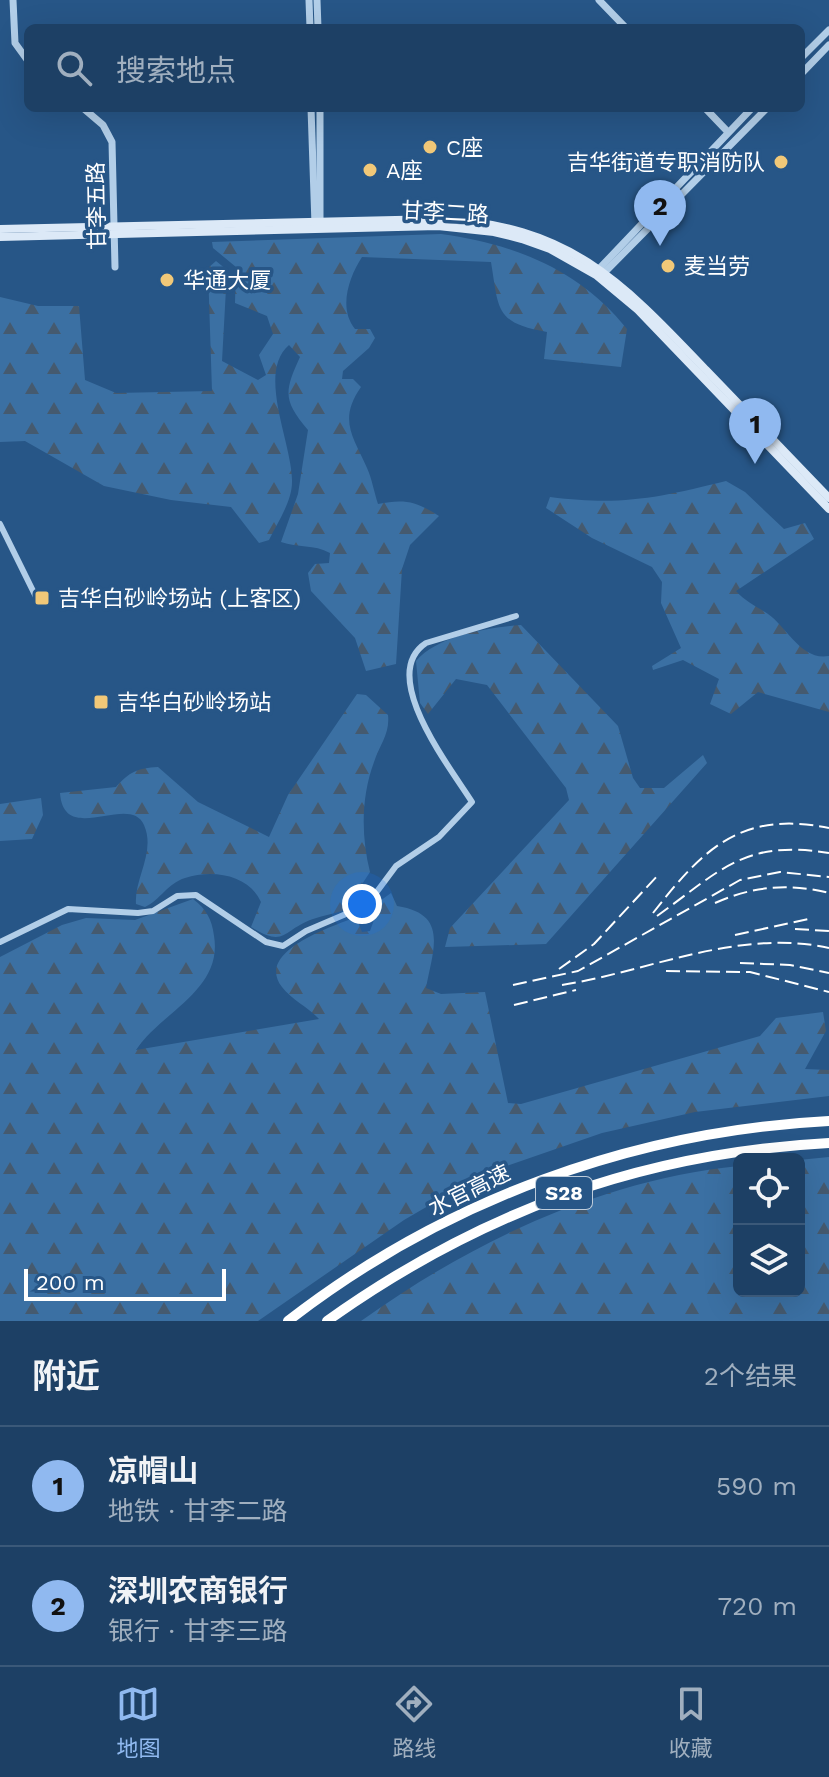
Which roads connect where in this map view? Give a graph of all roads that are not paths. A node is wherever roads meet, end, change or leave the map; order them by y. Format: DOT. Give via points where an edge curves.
graph roads {
  1 [pos="13,0"];
  2 [pos="309,0"];
  3 [pos="317,0"];
  4 [pos="599,0"];
  5 [pos="310,24"];
  6 [pos="318,24"];
  7 [pos="622,24"];
  8 [pos="829,30"];
  9 [pos="829,45"];
  10 [pos="805,54"];
  11 [pos="24,55"];
  12 [pos="805,70"];
  13 [pos="88,112"];
  14 [pos="311,112"];
  15 [pos="320,112"];
  16 [pos="709,112"];
  17 [pos="748,112"];
  18 [pos="763,112"];
  19 [pos="727,131"];
  20 [pos="317,225"];
  21 [pos="0,229"];
  22 [pos="115,231"];
  23 [pos="0,237"];
  24 [pos="115,267"];
  25 [pos="600,271"];
  26 [pos="829,498"];
  27 [pos="829,509"];
  28 [pos="0,524"];
  29 [pos="39,603"];
  30 [pos="516,616"];
  31 [pos="0,942"];
  32 [pos="829,1121"];
  33 [pos="829,1143"];
  34 [pos="288,1321"];
  35 [pos="327,1321"];
  1 -- 11 [label="street" via="15,43"];
  2 -- 5 [label="street"];
  3 -- 6 [label="street"];
  4 -- 7 [label="street"];
  8 -- 10 [label="street"];
  9 -- 12 [label="street"];
  13 -- 22 [label="street, 甘李五路" via="112,142"];
  14 -- 20 [label="street"];
  15 -- 20 [label="street"];
  16 -- 19 [label="street"];
  17 -- 25 [label="street"];
  18 -- 25 [label="street"];
  20 -- 22 [label="main road, 甘李二路"];
  20 -- 25 [label="main road, 甘李二路" via="494,232"];
  21 -- 22 [label="main road, 甘李二路"];
  22 -- 23 [label="main road, 甘李二路"];
  22 -- 24 [label="street, 甘李五路"];
  25 -- 26 [label="main road, 甘李二路" via="644,305"];
  25 -- 27 [label="main road, 甘李二路"];
  28 -- 29 [label="street"];
  30 -- 31 [label="street" via="414,651 408,663 417,710 472,802 439,837 396,866 367,905 283,946 266,942 196,895 177,896 153,911 138,913 68,909"];
  32 -- 34 [label="highway, 水官高速 / S28" via="680,1139 539,1179 418,1238"];
  33 -- 35 [label="highway, 水官高速 / S28" via="732,1152 589,1184 450,1244"];
}
